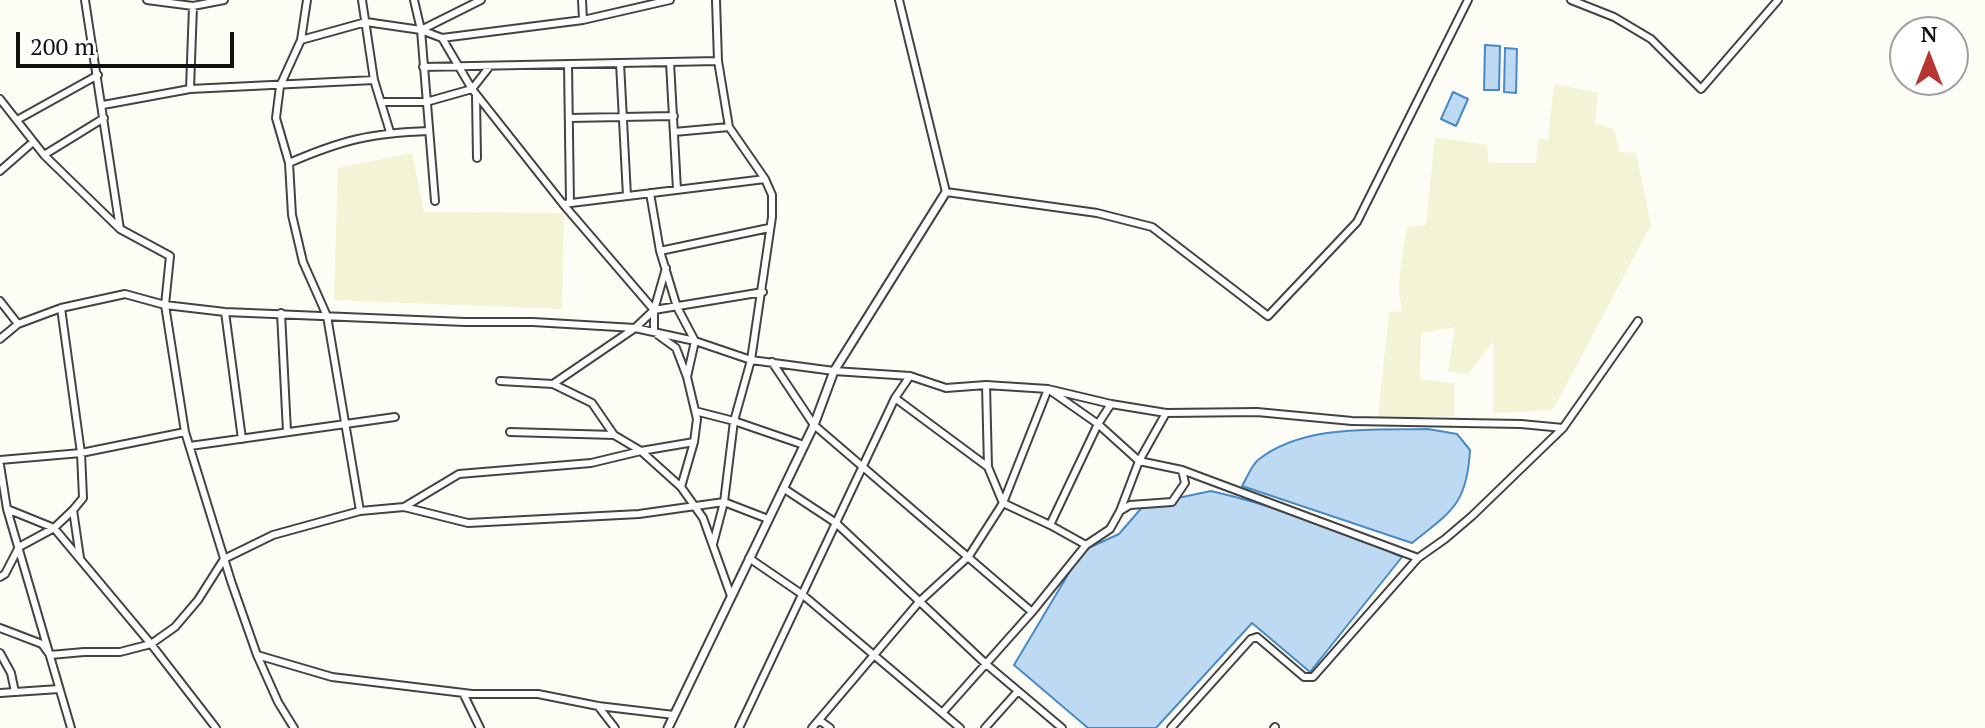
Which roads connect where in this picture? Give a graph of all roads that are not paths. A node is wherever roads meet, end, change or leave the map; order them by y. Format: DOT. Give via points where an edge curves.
graph roads {
  1 [pos="85,0"];
  2 [pos="147,0"];
  3 [pos="224,0"];
  4 [pos="307,0"];
  5 [pos="362,0"];
  6 [pos="414,0"];
  7 [pos="481,0"];
  8 [pos="582,0"];
  9 [pos="636,0"];
  10 [pos="670,0"];
  11 [pos="716,0"];
  12 [pos="899,0"];
  13 [pos="1468,0"];
  14 [pos="1571,0"];
  15 [pos="1778,0"];
  16 [pos="193,6"];
  17 [pos="639,9"];
  18 [pos="583,20"];
  19 [pos="366,22"];
  20 [pos="421,30"];
  21 [pos="442,38"];
  22 [pos="301,40"];
  23 [pos="718,61"];
  24 [pos="670,62"];
  25 [pos="620,63"];
  26 [pos="568,64"];
  27 [pos="490,65"];
  28 [pos="457,66"];
  29 [pos="423,67"];
  30 [pos="98,75"];
  31 [pos="374,80"];
  32 [pos="280,86"];
  33 [pos="190,89"];
  34 [pos="474,92"];
  35 [pos="0,99"];
  36 [pos="382,102"];
  37 [pos="426,102"];
  38 [pos="103,105"];
  39 [pos="674,116"];
  40 [pos="622,117"];
  41 [pos="104,118"];
  42 [pos="569,118"];
  43 [pos="17,120"];
  44 [pos="729,127"];
  45 [pos="429,131"];
  46 [pos="390,132"];
  47 [pos="674,132"];
  48 [pos="33,142"];
  49 [pos="44,155"];
  50 [pos="477,158"];
  51 [pos="289,163"];
  52 [pos="0,171"];
  53 [pos="765,179"];
  54 [pos="677,190"];
  55 [pos="946,192"];
  56 [pos="650,193"];
  57 [pos="627,196"];
  58 [pos="435,201"];
  59 [pos="567,204"];
  60 [pos="769,228"];
  61 [pos="120,229"];
  62 [pos="660,251"];
  63 [pos="666,268"];
  64 [pos="763,292"];
  65 [pos="0,301"];
  66 [pos="165,305"];
  67 [pos="677,307"];
  68 [pos="61,308"];
  69 [pos="654,310"];
  70 [pos="225,312"];
  71 [pos="281,313"];
  72 [pos="327,316"];
  73 [pos="1638,321"];
  74 [pos="18,324"];
  75 [pos="635,328"];
  76 [pos="654,332"];
  77 [pos="0,339"];
  78 [pos="695,341"];
  79 [pos="751,360"];
  80 [pos="772,362"];
  81 [pos="834,371"];
  82 [pos="910,376"];
  83 [pos="687,377"];
  84 [pos="500,381"];
  85 [pos="553,384"];
  86 [pos="986,385"];
  87 [pos="1048,389"];
  88 [pos="895,398"];
  89 [pos="1111,404"];
  90 [pos="695,411"];
  91 [pos="1166,413"];
  92 [pos="395,417"];
  93 [pos="734,421"];
  94 [pos="346,423"];
  95 [pos="1098,424"];
  96 [pos="814,425"];
  97 [pos="1563,428"];
  98 [pos="185,432"];
  99 [pos="287,432"];
  100 [pos="510,432"];
  101 [pos="614,435"];
  102 [pos="242,439"];
  103 [pos="694,442"];
  104 [pos="804,445"];
  105 [pos="190,446"];
  106 [pos="641,451"];
  107 [pos="81,453"];
  108 [pos="1139,461"];
  109 [pos="0,462"];
  110 [pos="864,466"];
  111 [pos="988,467"];
  112 [pos="1182,470"];
  113 [pos="681,487"];
  114 [pos="783,488"];
  115 [pos="724,502"];
  116 [pos="1003,503"];
  117 [pos="696,504"];
  118 [pos="404,507"];
  119 [pos="7,509"];
  120 [pos="73,510"];
  121 [pos="360,511"];
  122 [pos="1120,511"];
  123 [pos="768,519"];
  124 [pos="836,523"];
  125 [pos="1050,525"];
  126 [pos="54,528"];
  127 [pos="713,544"];
  128 [pos="1086,545"];
  129 [pos="19,547"];
  130 [pos="969,556"];
  131 [pos="749,558"];
  132 [pos="1418,558"];
  133 [pos="224,559"];
  134 [pos="81,560"];
  135 [pos="0,577"];
  136 [pos="803,595"];
  137 [pos="731,596"];
  138 [pos="919,602"];
  139 [pos="1032,612"];
  140 [pos="0,628"];
  141 [pos="151,644"];
  142 [pos="0,653"];
  143 [pos="50,655"];
  144 [pos="257,655"];
  145 [pos="873,655"];
  146 [pos="986,664"];
  147 [pos="59,689"];
  148 [pos="1018,691"];
  149 [pos="15,692"];
  150 [pos="0,693"];
  151 [pos="463,693"];
  152 [pos="598,706"];
  153 [pos="943,712"];
  154 [pos="674,715"];
  155 [pos="819,720"];
  156 [pos="71,728"];
  157 [pos="216,728"];
  158 [pos="294,728"];
  159 [pos="480,728"];
  160 [pos="615,728"];
  161 [pos="668,728"];
  162 [pos="739,728"];
  163 [pos="812,728"];
  164 [pos="830,728"];
  165 [pos="960,728"];
  166 [pos="985,728"];
  167 [pos="1062,728"];
  168 [pos="1171,728"];
  1 -- 30 [label="street"];
  2 -- 16 [label="street"];
  3 -- 16 [label="street"];
  4 -- 22 [label="street"];
  5 -- 19 [label="street"];
  6 -- 20 [label="street"];
  7 -- 20 [label="street"];
  8 -- 18 [label="street"];
  9 -- 17 [label="street"];
  10 -- 17 [label="street"];
  11 -- 23 [label="street"];
  12 -- 55 [label="street"];
  13 -- 55 [label="street" via="1357,222 1268,316 1152,227 1097,213"];
  14 -- 15 [label="street" via="1651,39 1701,89"];
  16 -- 33 [label="street"];
  17 -- 18 [label="street"];
  18 -- 21 [label="street"];
  19 -- 20 [label="street"];
  19 -- 22 [label="street"];
  19 -- 31 [label="street"];
  20 -- 21 [label="street"];
  20 -- 29 [label="street"];
  21 -- 28 [label="street"];
  22 -- 32 [label="street"];
  23 -- 24 [label="street"];
  23 -- 44 [label="street"];
  24 -- 25 [label="street"];
  24 -- 39 [label="street"];
  25 -- 26 [label="street"];
  25 -- 40 [label="street"];
  26 -- 27 [label="street"];
  26 -- 42 [label="street"];
  27 -- 28 [label="street"];
  27 -- 34 [label="street"];
  28 -- 29 [label="street"];
  28 -- 34 [label="street"];
  29 -- 37 [label="street"];
  30 -- 38 [label="street"];
  30 -- 43 [label="street"];
  31 -- 32 [label="street"];
  31 -- 36 [label="street"];
  32 -- 33 [label="street"];
  32 -- 51 [label="street" via="276,118"];
  33 -- 38 [label="street"];
  34 -- 37 [label="street"];
  34 -- 50 [label="street"];
  34 -- 59 [label="street"];
  35 -- 43 [label="street"];
  36 -- 37 [label="street"];
  36 -- 46 [label="street"];
  37 -- 45 [label="street"];
  38 -- 41 [label="street"];
  39 -- 40 [label="street"];
  39 -- 47 [label="street"];
  40 -- 42 [label="street"];
  40 -- 57 [label="street"];
  41 -- 49 [label="street"];
  41 -- 61 [label="street"];
  42 -- 59 [label="street"];
  43 -- 48 [label="street"];
  44 -- 47 [label="street"];
  44 -- 53 [label="street"];
  45 -- 46 [label="street"];
  45 -- 58 [label="street"];
  46 -- 51 [label="street" via="348,139"];
  47 -- 54 [label="street"];
  48 -- 49 [label="street"];
  48 -- 52 [label="street"];
  49 -- 61 [label="street"];
  51 -- 72 [label="street" via="292,215 303,262"];
  53 -- 54 [label="street"];
  53 -- 60 [label="street" via="772,195"];
  54 -- 56 [label="street"];
  55 -- 81 [label="street"];
  56 -- 57 [label="street"];
  56 -- 62 [label="street"];
  57 -- 59 [label="street"];
  59 -- 69 [label="street"];
  60 -- 62 [label="street"];
  60 -- 64 [label="street"];
  61 -- 66 [label="street" via="170,256"];
  62 -- 63 [label="street"];
  63 -- 67 [label="street"];
  63 -- 69 [label="street"];
  64 -- 67 [label="street"];
  64 -- 79 [label="street"];
  65 -- 74 [label="street"];
  66 -- 68 [label="street" via="125,294"];
  66 -- 70 [label="street"];
  66 -- 98 [label="street"];
  67 -- 69 [label="street"];
  67 -- 78 [label="street"];
  68 -- 74 [label="street"];
  68 -- 107 [label="street"];
  69 -- 75 [label="street"];
  69 -- 76 [label="street"];
  70 -- 71 [label="street"];
  70 -- 102 [label="street"];
  71 -- 72 [label="street"];
  71 -- 99 [label="street"];
  72 -- 75 [label="street"];
  72 -- 94 [label="street"];
  73 -- 97 [label="street"];
  74 -- 77 [label="street"];
  75 -- 76 [label="street"];
  75 -- 85 [label="street"];
  76 -- 78 [label="street"];
  76 -- 83 [label="street" via="676,348"];
  78 -- 79 [label="street"];
  78 -- 83 [label="street"];
  79 -- 80 [label="street"];
  79 -- 93 [label="street"];
  80 -- 81 [label="street"];
  80 -- 96 [label="street"];
  81 -- 82 [label="street"];
  81 -- 96 [label="street"];
  82 -- 86 [label="street" via="946,388"];
  82 -- 88 [label="street"];
  83 -- 90 [label="street"];
  84 -- 85 [label="street"];
  85 -- 101 [label="street" via="592,403"];
  86 -- 87 [label="street"];
  86 -- 111 [label="street"];
  87 -- 89 [label="street"];
  87 -- 95 [label="street"];
  87 -- 116 [label="street"];
  88 -- 110 [label="street"];
  88 -- 111 [label="street"];
  89 -- 91 [label="street"];
  89 -- 95 [label="street"];
  90 -- 93 [label="street"];
  90 -- 103 [label="street"];
  91 -- 97 [label="street" via="1257,412 1352,421"];
  91 -- 108 [label="street"];
  92 -- 94 [label="street"];
  93 -- 104 [label="street"];
  93 -- 115 [label="street"];
  94 -- 99 [label="street"];
  94 -- 121 [label="street"];
  95 -- 108 [label="street"];
  95 -- 125 [label="street"];
  96 -- 104 [label="street"];
  96 -- 110 [label="street"];
  97 -- 132 [label="street" via="1463,524"];
  98 -- 105 [label="street"];
  98 -- 107 [label="street"];
  99 -- 102 [label="street"];
  100 -- 101 [label="street"];
  101 -- 106 [label="street"];
  102 -- 105 [label="street"];
  103 -- 106 [label="street"];
  103 -- 113 [label="street"];
  104 -- 114 [label="street"];
  105 -- 133 [label="street"];
  106 -- 113 [label="street"];
  106 -- 118 [label="street" via="591,463 459,474"];
  107 -- 109 [label="street"];
  107 -- 120 [label="street" via="83,498"];
  108 -- 112 [label="street"];
  108 -- 122 [label="street"];
  109 -- 119 [label="street"];
  110 -- 124 [label="street"];
  110 -- 130 [label="street"];
  111 -- 116 [label="street"];
  112 -- 122 [label="street" via="1185,483 1172,502 1130,505"];
  112 -- 132 [label="street"];
  113 -- 117 [label="street"];
  114 -- 123 [label="street"];
  114 -- 124 [label="street"];
  115 -- 117 [label="street"];
  115 -- 123 [label="street"];
  115 -- 127 [label="street"];
  116 -- 125 [label="street"];
  116 -- 130 [label="street"];
  117 -- 118 [label="street" via="639,514 468,523"];
  117 -- 127 [label="street"];
  118 -- 121 [label="street"];
  119 -- 126 [label="street"];
  119 -- 129 [label="street"];
  120 -- 126 [label="street"];
  120 -- 134 [label="street"];
  121 -- 133 [label="street" via="273,535"];
  122 -- 128 [label="street" via="1110,529"];
  123 -- 131 [label="street"];
  124 -- 136 [label="street"];
  124 -- 138 [label="street"];
  125 -- 128 [label="street"];
  126 -- 129 [label="street"];
  126 -- 134 [label="street"];
  127 -- 137 [label="street"];
  128 -- 139 [label="street"];
  129 -- 135 [label="street"];
  129 -- 143 [label="street"];
  130 -- 138 [label="street"];
  130 -- 139 [label="street"];
  131 -- 136 [label="street"];
  131 -- 137 [label="street"];
  132 -- 168 [label="street" via="1313,677 1304,677 1257,637 1251,639"];
  133 -- 141 [label="street" via="175,627"];
  133 -- 144 [label="street"];
  134 -- 141 [label="street"];
  136 -- 145 [label="street"];
  136 -- 162 [label="street"];
  137 -- 154 [label="street"];
  138 -- 145 [label="street"];
  138 -- 146 [label="street"];
  139 -- 146 [label="street"];
  140 -- 143 [label="street" via="42,644"];
  141 -- 143 [label="street" via="120,652"];
  141 -- 157 [label="street"];
  142 -- 149 [label="street"];
  143 -- 147 [label="street"];
  144 -- 151 [label="street" via="332,677"];
  144 -- 158 [label="street"];
  145 -- 153 [label="street"];
  145 -- 155 [label="street"];
  146 -- 148 [label="street"];
  146 -- 153 [label="street"];
  147 -- 149 [label="street"];
  147 -- 156 [label="street"];
  148 -- 166 [label="street"];
  148 -- 167 [label="street"];
  149 -- 150 [label="street"];
  151 -- 152 [label="street" via="538,694"];
  151 -- 159 [label="street"];
  152 -- 154 [label="street"];
  152 -- 160 [label="street"];
  153 -- 165 [label="street"];
  154 -- 161 [label="street"];
  155 -- 163 [label="street"];
  155 -- 164 [label="street"];
}
